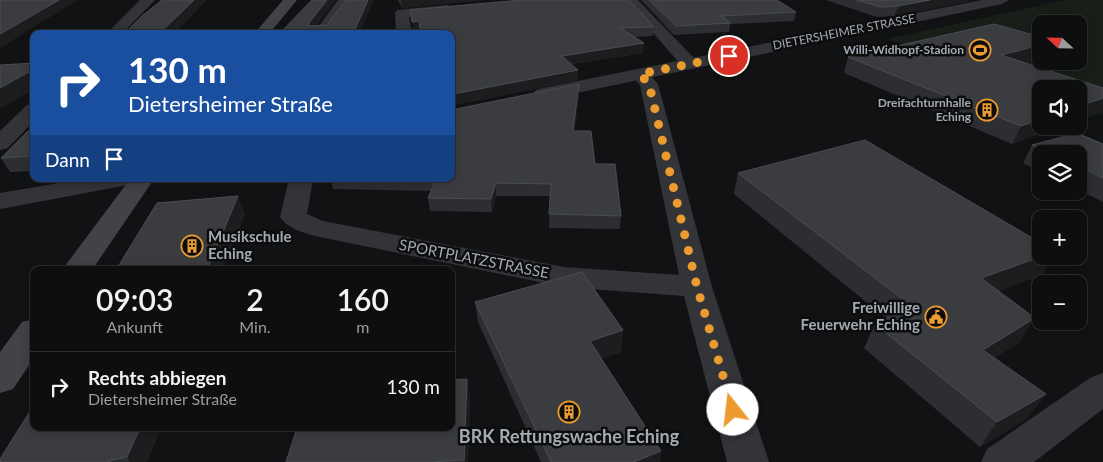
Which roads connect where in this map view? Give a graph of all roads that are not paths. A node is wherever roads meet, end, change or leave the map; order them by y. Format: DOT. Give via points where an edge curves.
graph roads {
  1 [pos="148,0"];
  2 [pos="290,0"];
  3 [pos="345,0"];
  4 [pos="631,0"];
  5 [pos="1002,0"];
  6 [pos="459,8"];
  7 [pos="117,30"];
  8 [pos="264,30"];
  9 [pos="323,30"];
  10 [pos="404,30"];
  11 [pos="689,63"];
  12 [pos="640,74"];
  13 [pos="523,98"];
  14 [pos="30,113"];
  15 [pos="0,143"];
  16 [pos="106,182"];
  17 [pos="140,182"];
  18 [pos="300,182"];
  19 [pos="0,201"];
  20 [pos="80,266"];
  21 [pos="697,287"];
  22 [pos="30,338"];
  23 [pos="0,379"];
  24 [pos="1103,388"];
  25 [pos="748,462"];
  26 [pos="1002,462"];
  1 -- 7 [label="street"];
  2 -- 8 [label="main road"];
  3 -- 9 [label="street"];
  4 -- 11 [label="street"];
  5 -- 11 [label="street, DIETERSHEIMER STRASSE"];
  6 -- 10 [label="street" via="402,13"];
  11 -- 12 [label="street, DIETERSHEIMER STRASSE"];
  12 -- 13 [label="street, DIETERSHEIMER STRASSE"];
  12 -- 21 [label="street" via="649,84"];
  14 -- 15 [label="street"];
  16 -- 19 [label="street"];
  17 -- 20 [label="main road"];
  18 -- 21 [label="street, SPORTPLATZSTRASSE" via="293,217 314,228 564,277"];
  21 -- 25 [label="street"];
  22 -- 23 [label="main road"];
  24 -- 26 [label="street"];
}
